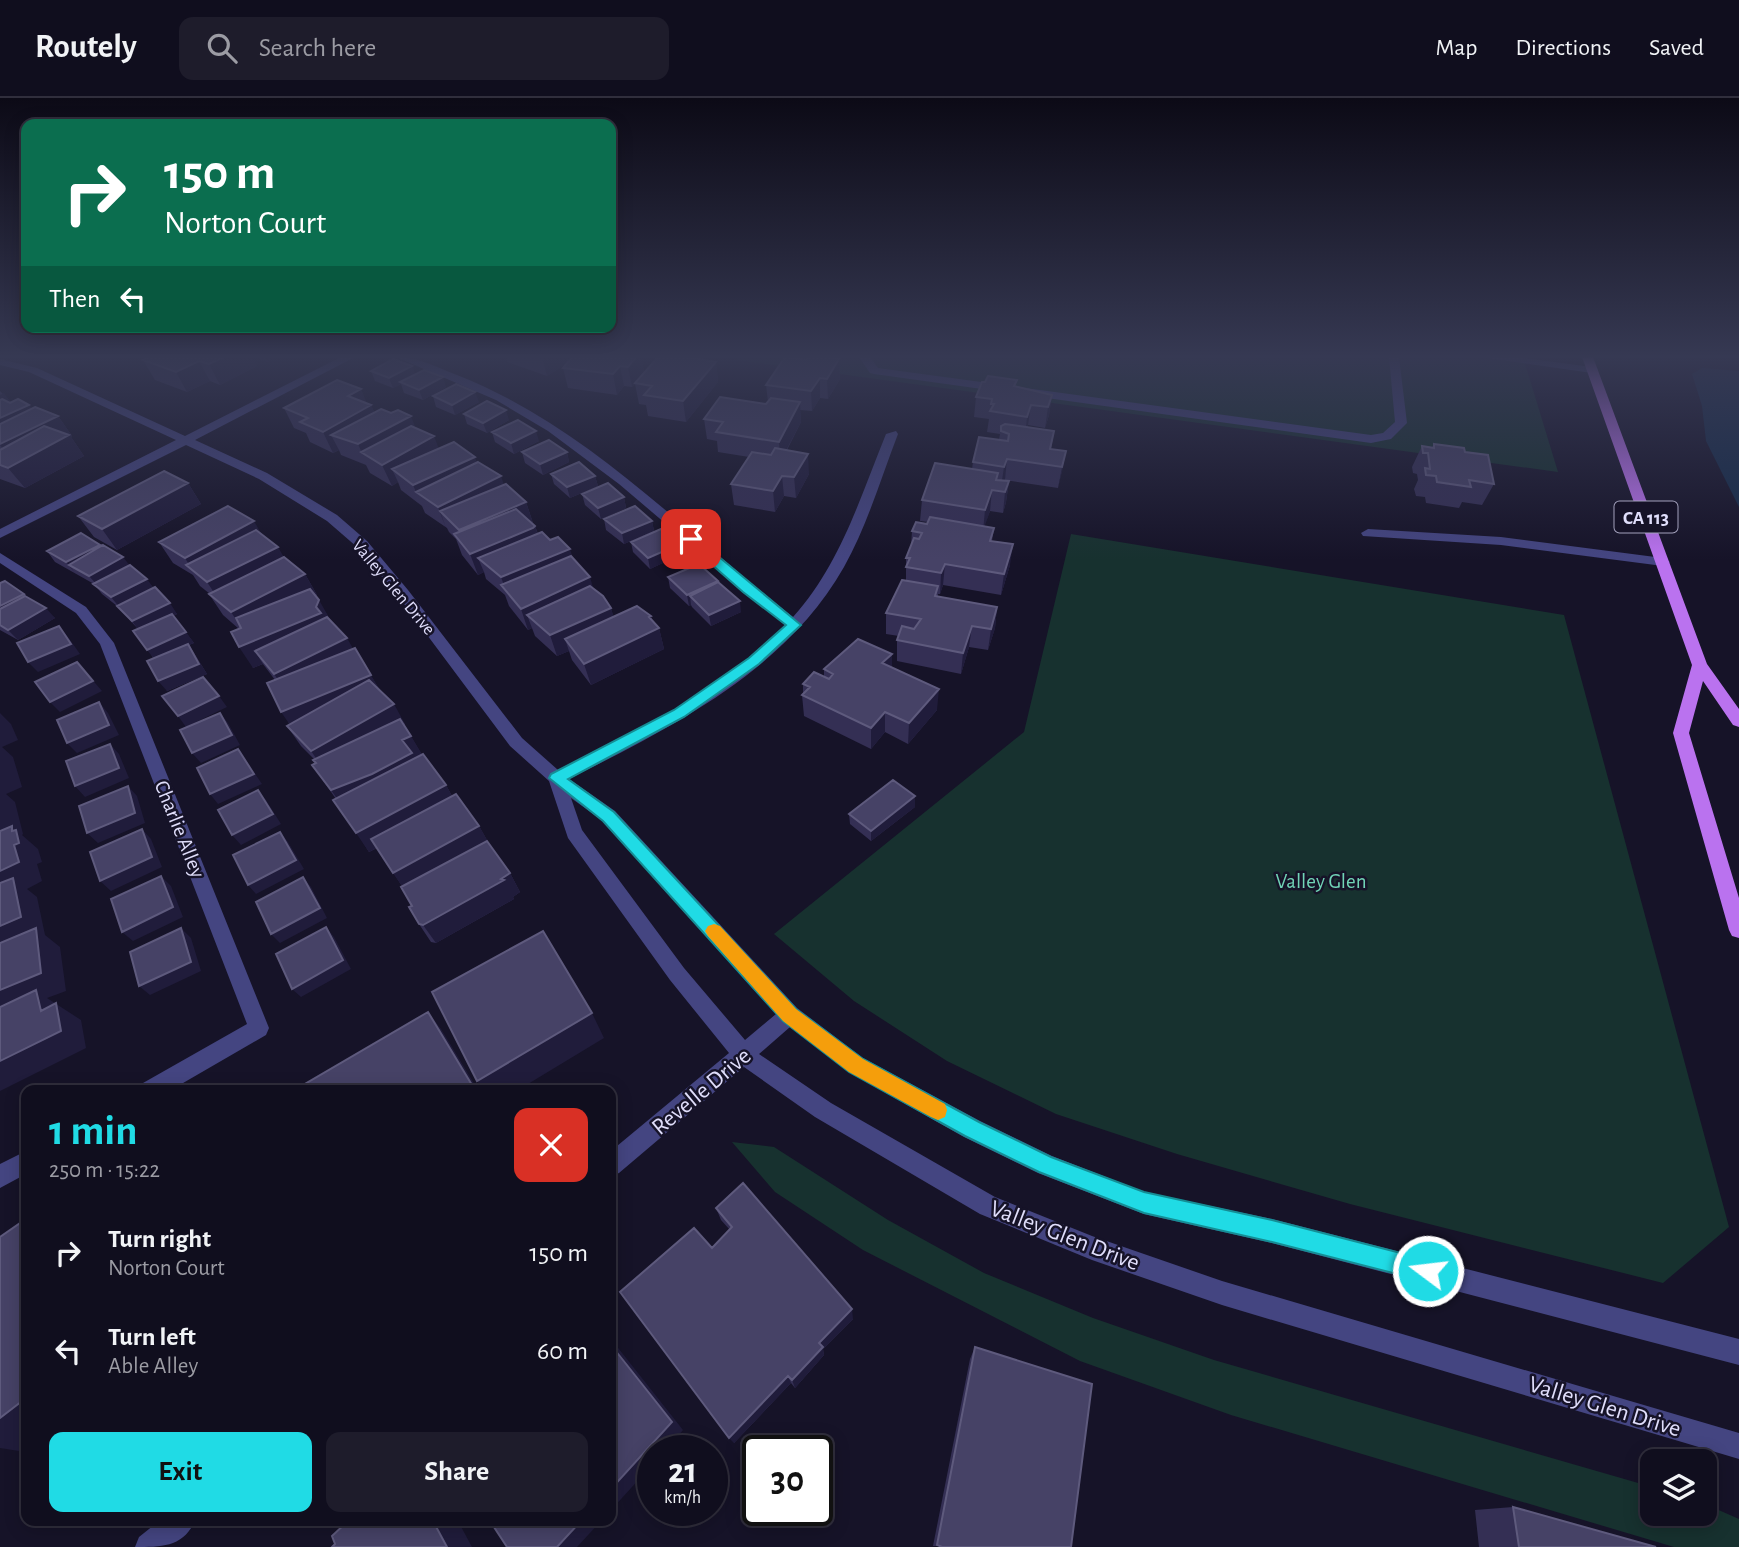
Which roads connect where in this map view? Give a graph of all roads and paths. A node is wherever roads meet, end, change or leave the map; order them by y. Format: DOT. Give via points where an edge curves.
graph roads {
  1 [pos="151,425"];
  2 [pos="218,425"];
  3 [pos="542,425"];
  4 [pos="1266,425"];
  5 [pos="1399,425"];
  6 [pos="1612,425"];
  7 [pos="892,434"];
  8 [pos="186,441"];
  9 [pos="1368,533"];
  10 [pos="0,534"];
  11 [pos="0,557"];
  12 [pos="1663,562"];
  13 [pos="794,625"];
  14 [pos="1700,665"];
  15 [pos="1739,721"];
  16 [pos="556,778"];
  17 [pos="1739,930"];
  18 [pos="790,1015"];
  19 [pos="744,1055"];
  20 [pos="160,1085"];
  21 [pos="616,1161"];
  22 [pos="21,1165"];
  23 [pos="0,1177"];
  24 [pos="1739,1352"];
  25 [pos="1739,1446"];
  26 [pos="175,1526"];
  27 [pos="149,1547"];
  1 -- 8 [label="street, Valley Glen Drive"];
  2 -- 8 [label="street"];
  3 -- 13 [label="street" via="634,489"];
  4 -- 5 [label="street" via="1371,439 1387,436"];
  6 -- 12 [label="main road, CA 113"];
  7 -- 13 [label="street" via="836,568"];
  8 -- 10 [label="street"];
  8 -- 16 [label="street, Valley Glen Drive" via="289,489 362,544 516,742"];
  9 -- 12 [label="street" via="1501,541"];
  11 -- 20 [label="street, Charlie Alley" via="81,610 107,643 259,1028"];
  12 -- 14 [label="main road, CA 113"];
  13 -- 16 [label="street" via="754,661 679,714"];
  14 -- 15 [label="main road, CA 113"];
  14 -- 17 [label="main road" via="1681,733"];
  16 -- 18 [label="street, Valley Glen Drive" via="609,816"];
  16 -- 19 [label="street, Valley Glen Drive" via="574,833 677,974"];
  18 -- 19 [label="street, Revelle Drive"];
  18 -- 24 [label="street, Valley Glen Drive" via="856,1065 972,1129 1046,1165 1144,1203 1272,1231"];
  19 -- 21 [label="street, Revelle Drive"];
  19 -- 25 [label="street, Valley Glen Drive" via="823,1110 988,1206 1092,1248 1222,1293"];
  22 -- 23 [label="street"];
  26 -- 27 [label="street"];
}
